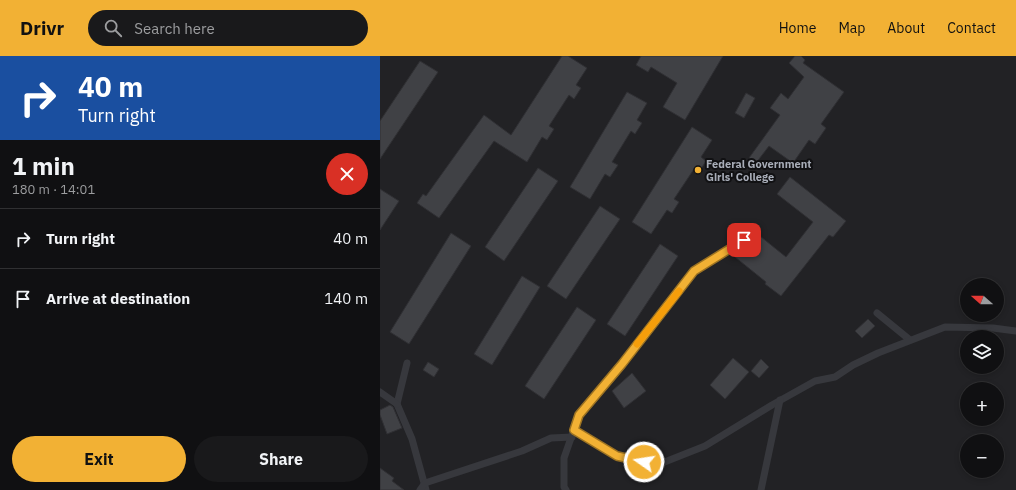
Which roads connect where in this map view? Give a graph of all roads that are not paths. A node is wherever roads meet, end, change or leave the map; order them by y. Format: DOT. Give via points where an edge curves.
graph roads {
  1 [pos="744,240"];
  2 [pos="877,313"];
  3 [pos="1016,332"];
  4 [pos="910,340"];
  5 [pos="407,363"];
  6 [pos="380,392"];
  7 [pos="780,400"];
  8 [pos="397,404"];
  9 [pos="573,434"];
  10 [pos="425,486"];
  11 [pos="565,489"];
  12 [pos="420,490"];
  13 [pos="761,490"];
  1 -- 9 [label="lane" via="694,271 579,415"];
  2 -- 4 [label="lane"];
  3 -- 4 [label="lane" via="993,328 945,327"];
  4 -- 7 [label="lane" via="853,365 835,377 815,381"];
  5 -- 8 [label="lane"];
  6 -- 8 [label="lane"];
  7 -- 9 [label="lane" via="705,446 657,465 617,456"];
  7 -- 13 [label="lane"];
  8 -- 10 [label="lane" via="412,439"];
  9 -- 10 [label="lane" via="552,438"];
  9 -- 11 [label="lane" via="564,458"];
  10 -- 12 [label="lane"];
}
